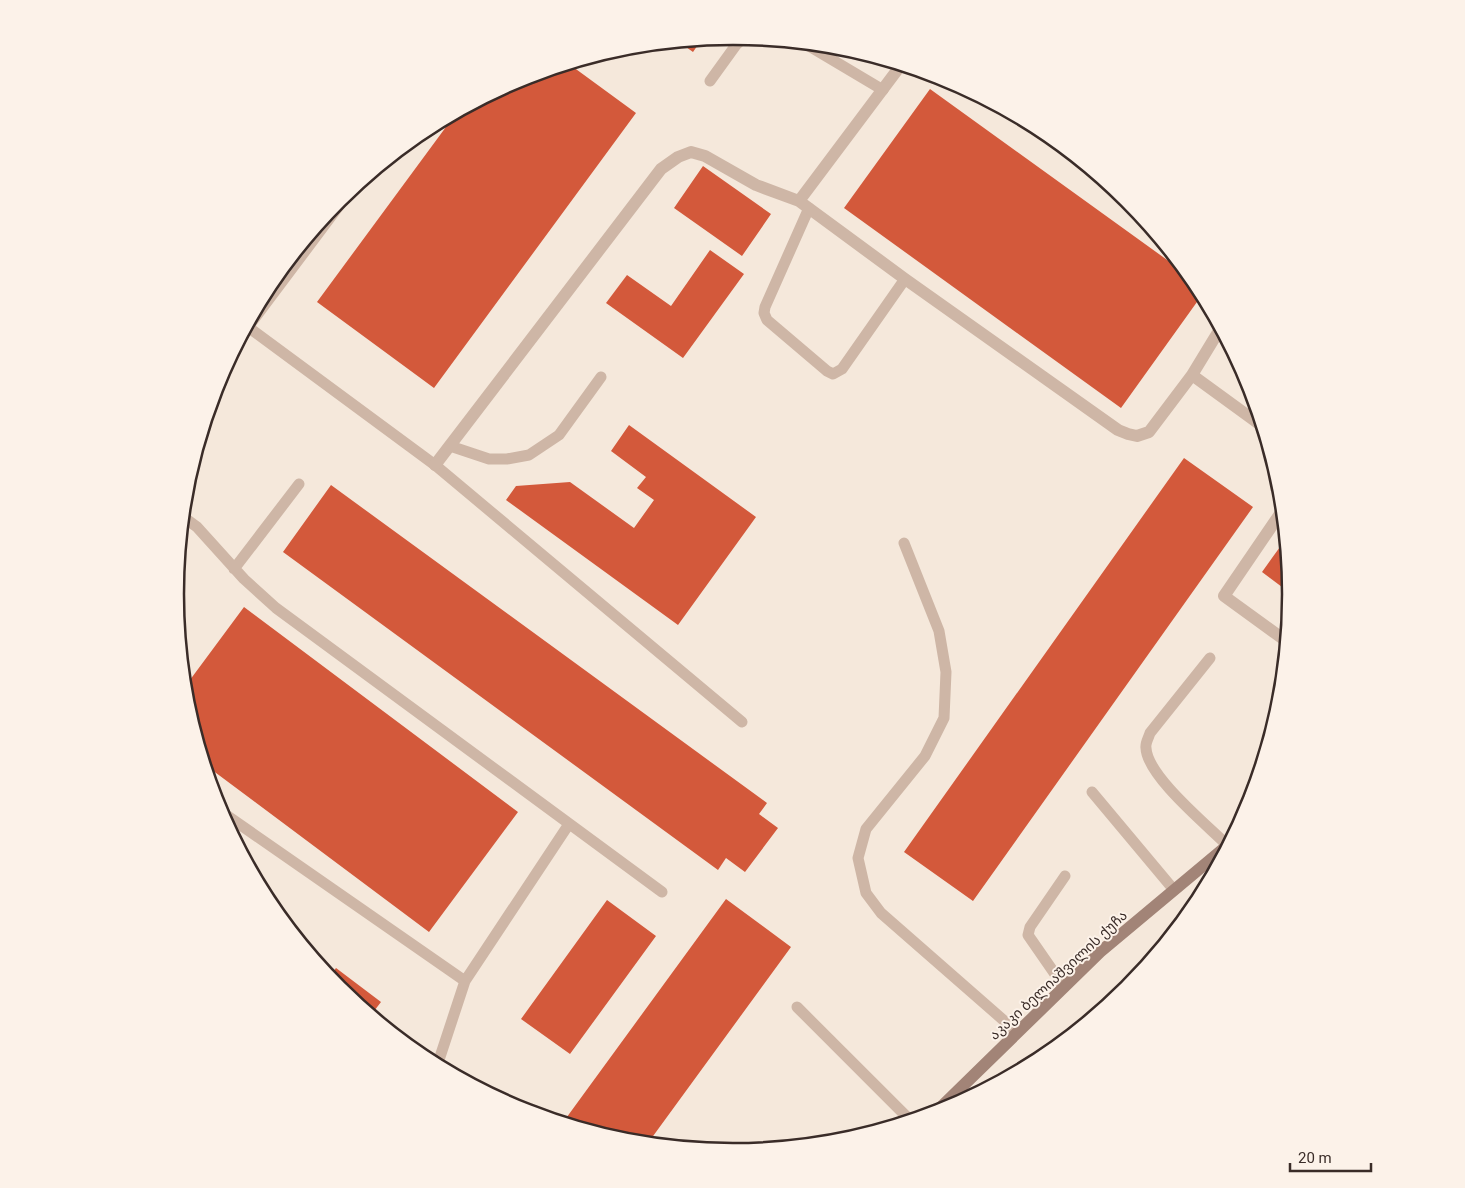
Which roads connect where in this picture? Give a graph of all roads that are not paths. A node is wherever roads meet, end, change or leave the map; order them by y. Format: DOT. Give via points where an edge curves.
graph roads {
  1 [pos="736,45"];
  2 [pos="820,53"];
  3 [pos="897,70"];
  4 [pos="710,81"];
  5 [pos="883,90"];
  6 [pos="804,204"];
  7 [pos="905,279"];
  8 [pos="248,335"];
  9 [pos="1216,335"];
  10 [pos="1192,376"];
  11 [pos="602,377"];
  12 [pos="1252,419"];
  13 [pos="450,446"];
  14 [pos="435,465"];
  15 [pos="298,484"];
  16 [pos="1276,519"];
  17 [pos="188,521"];
  18 [pos="904,543"];
  19 [pos="234,569"];
  20 [pos="1279,636"];
  21 [pos="1210,658"];
  22 [pos="742,722"];
  23 [pos="1092,792"];
  24 [pos="232,819"];
  25 [pos="569,824"];
  26 [pos="1223,840"];
  27 [pos="1215,856"];
  28 [pos="1065,876"];
  29 [pos="1174,890"];
  30 [pos="662,892"];
  31 [pos="464,981"];
  32 [pos="1064,987"];
  33 [pos="796,1006"];
  34 [pos="1017,1032"];
  35 [pos="440,1058"];
  36 [pos="951,1097"];
  37 [pos="905,1115"];
  1 -- 4 [label="lane"];
  2 -- 5 [label="lane"];
  3 -- 5 [label="street"];
  5 -- 6 [label="street"];
  6 -- 7 [label="street"];
  6 -- 7 [label="lane" via="764,313 767,320 827,371 833,374 842,369"];
  6 -- 13 [label="street" via="756,185 705,156 690,152 678,157 661,169"];
  7 -- 10 [label="street" via="1128,434 1138,436 1149,432"];
  8 -- 14 [label="lane"];
  9 -- 10 [label="street"];
  10 -- 12 [label="street"];
  11 -- 13 [label="lane" via="559,435 529,455 489,460"];
  13 -- 14 [label="street"];
  14 -- 22 [label="lane"];
  15 -- 19 [label="lane"];
  16 -- 20 [label="street" via="1224,596"];
  17 -- 19 [label="lane"];
  18 -- 34 [label="lane" via="939,631 946,672 944,718 925,756 866,829 858,858 866,893 881,913"];
  19 -- 25 [label="lane" via="276,608"];
  21 -- 26 [label="lane" via="1150,733 1145,747 1151,766 1163,782"];
  23 -- 29 [label="lane"];
  24 -- 31 [label="lane"];
  25 -- 30 [label="lane"];
  25 -- 31 [label="lane"];
  27 -- 29 [label="main road, აკაკი ბელიაშვილის ქუჩა"];
  28 -- 32 [label="lane" via="1030,927 1028,935"];
  29 -- 32 [label="main road, აკაკი ბელიაშვილის ქუჩა"];
  31 -- 35 [label="lane"];
  32 -- 34 [label="main road, აკაკი ბელიაშვილის ქუჩა"];
  33 -- 37 [label="lane"];
  34 -- 36 [label="main road, აკაკი ბელიაშვილის ქუჩა"];
}
